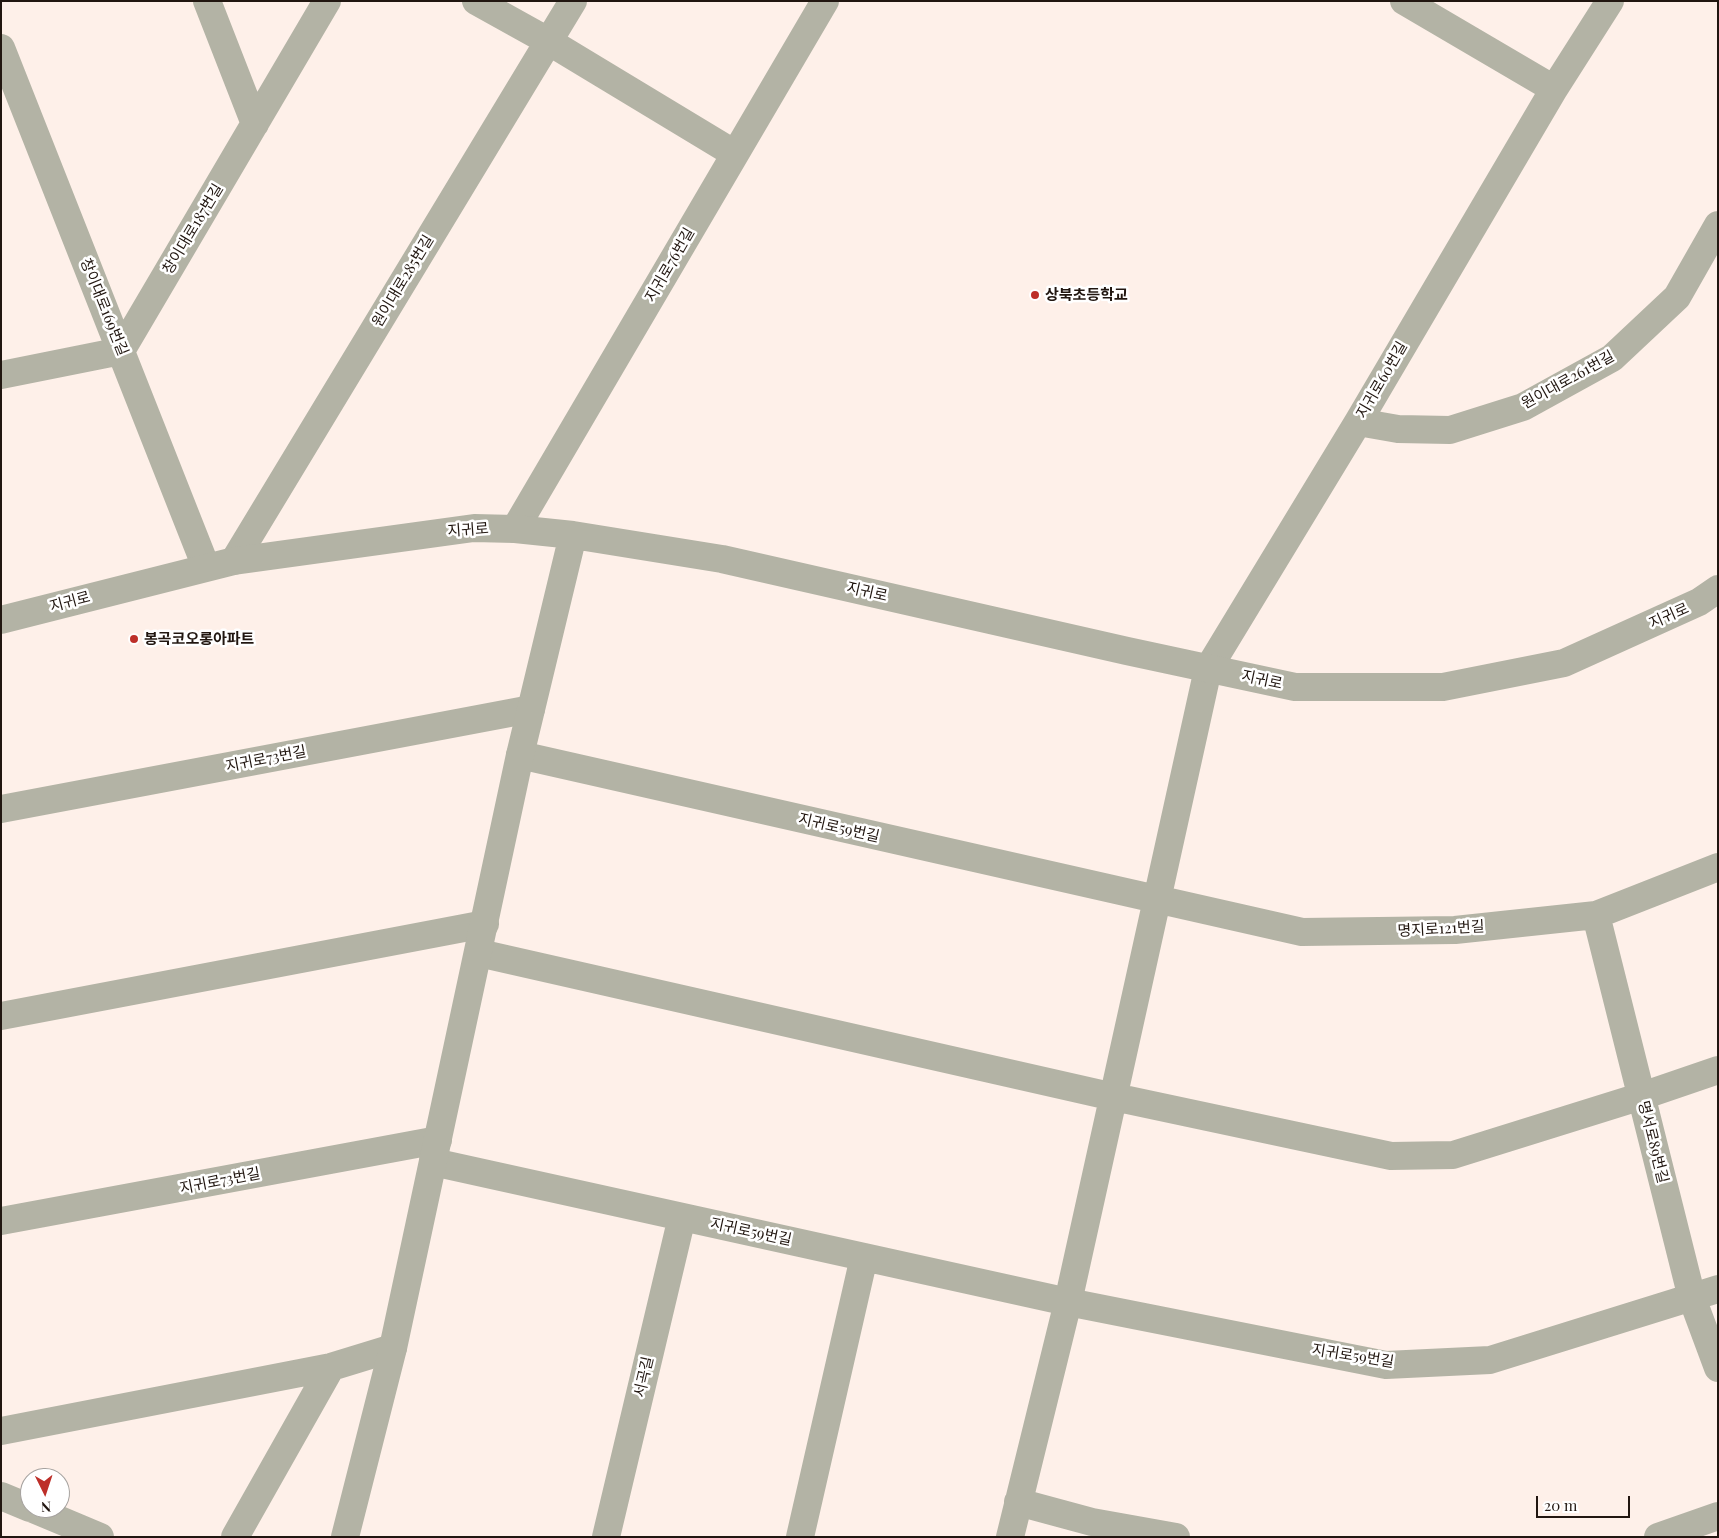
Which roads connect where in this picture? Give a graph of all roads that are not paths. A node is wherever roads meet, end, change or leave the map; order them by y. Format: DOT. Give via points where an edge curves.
graph roads {
  1 [pos="207,1"];
  2 [pos="328,1"];
  3 [pos="476,1"];
  4 [pos="572,1"];
  5 [pos="825,1"];
  6 [pos="1404,1"];
  7 [pos="1610,1"];
  8 [pos="548,41"];
  9 [pos="1,48"];
  10 [pos="1554,89"];
  11 [pos="255,124"];
  12 [pos="735,154"];
  13 [pos="1718,225"];
  14 [pos="121,351"];
  15 [pos="1,375"];
  16 [pos="1358,422"];
  17 [pos="515,529"];
  18 [pos="573,535"];
  19 [pos="234,560"];
  20 [pos="206,567"];
  21 [pos="1718,589"];
  22 [pos="1,620"];
  23 [pos="1208,669"];
  24 [pos="532,709"];
  25 [pos="520,755"];
  26 [pos="1,809"];
  27 [pos="1718,867"];
  28 [pos="1158,899"];
  29 [pos="1596,915"];
  30 [pos="485,924"];
  31 [pos="478,953"];
  32 [pos="1,1016"];
  33 [pos="1718,1070"];
  34 [pos="1642,1096"];
  35 [pos="1114,1097"];
  36 [pos="436,1151"];
  37 [pos="682,1217"];
  38 [pos="1,1221"];
  39 [pos="864,1257"];
  40 [pos="1718,1290"];
  41 [pos="1692,1298"];
  42 [pos="1068,1302"];
  43 [pos="393,1348"];
  44 [pos="330,1367"];
  45 [pos="1718,1368"];
  46 [pos="1,1431"];
  47 [pos="1,1496"];
  48 [pos="1018,1502"];
  49 [pos="20,1504"];
  50 [pos="1718,1516"];
  51 [pos="54,1518"];
  52 [pos="100,1537"];
  53 [pos="235,1537"];
  54 [pos="345,1537"];
  55 [pos="606,1537"];
  56 [pos="800,1537"];
  57 [pos="1010,1537"];
  58 [pos="1176,1537"];
  59 [pos="1658,1537"];
  1 -- 11 [label="street"];
  2 -- 11 [label="street, 창이대로187번길"];
  3 -- 8 [label="street"];
  4 -- 8 [label="street, 원이대로285번길"];
  5 -- 12 [label="street, 지귀로76번길"];
  6 -- 10 [label="street"];
  7 -- 10 [label="street, 지귀로60번길"];
  8 -- 12 [label="street"];
  8 -- 19 [label="street, 원이대로285번길"];
  9 -- 14 [label="street, 창이대로169번길"];
  10 -- 16 [label="street, 지귀로60번길"];
  11 -- 14 [label="street, 창이대로187번길"];
  12 -- 17 [label="street, 지귀로76번길"];
  13 -- 16 [label="street, 원이대로261번길" via="1677,297 1604,363 1523,407 1450,430 1398,429"];
  14 -- 15 [label="street"];
  14 -- 20 [label="street, 창이대로169번길"];
  16 -- 23 [label="street, 지귀로60번길"];
  17 -- 18 [label="street, 지귀로"];
  17 -- 19 [label="street, 지귀로" via="474,528"];
  18 -- 23 [label="street, 지귀로" via="722,559"];
  18 -- 24 [label="street"];
  19 -- 20 [label="street, 지귀로"];
  20 -- 22 [label="street, 지귀로"];
  21 -- 23 [label="street, 지귀로" via="1700,602 1564,663 1442,687 1295,687"];
  23 -- 28 [label="street"];
  24 -- 25 [label="street"];
  24 -- 26 [label="street, 지귀로73번길"];
  25 -- 28 [label="street, 지귀로59번길"];
  25 -- 30 [label="street"];
  27 -- 29 [label="street, 명지로121번길"];
  28 -- 29 [label="street, 명지로121번길" via="1302,932 1455,930"];
  28 -- 35 [label="street"];
  29 -- 34 [label="street, 명서로89번길"];
  30 -- 31 [label="street"];
  30 -- 32 [label="street"];
  31 -- 35 [label="street"];
  31 -- 36 [label="street"];
  33 -- 34 [label="street"];
  34 -- 35 [label="street" via="1453,1155 1391,1156"];
  34 -- 41 [label="street, 명서로89번길"];
  35 -- 42 [label="street"];
  36 -- 37 [label="street, 지귀로59번길"];
  36 -- 38 [label="street, 지귀로73번길"];
  36 -- 43 [label="street"];
  37 -- 39 [label="street, 지귀로59번길"];
  37 -- 55 [label="street, 서곡길"];
  39 -- 42 [label="street, 지귀로59번길"];
  39 -- 56 [label="street"];
  40 -- 41 [label="street, 지귀로59번길"];
  41 -- 42 [label="street, 지귀로59번길" via="1490,1360 1386,1365"];
  41 -- 45 [label="street, 명서로89번길"];
  42 -- 48 [label="street"];
  43 -- 44 [label="street"];
  43 -- 54 [label="street"];
  44 -- 46 [label="street"];
  44 -- 53 [label="street"];
  47 -- 49 [label="street"];
  48 -- 57 [label="street"];
  48 -- 58 [label="street" via="1092,1522"];
  50 -- 59 [label="street"];
  51 -- 52 [label="street"];
}
